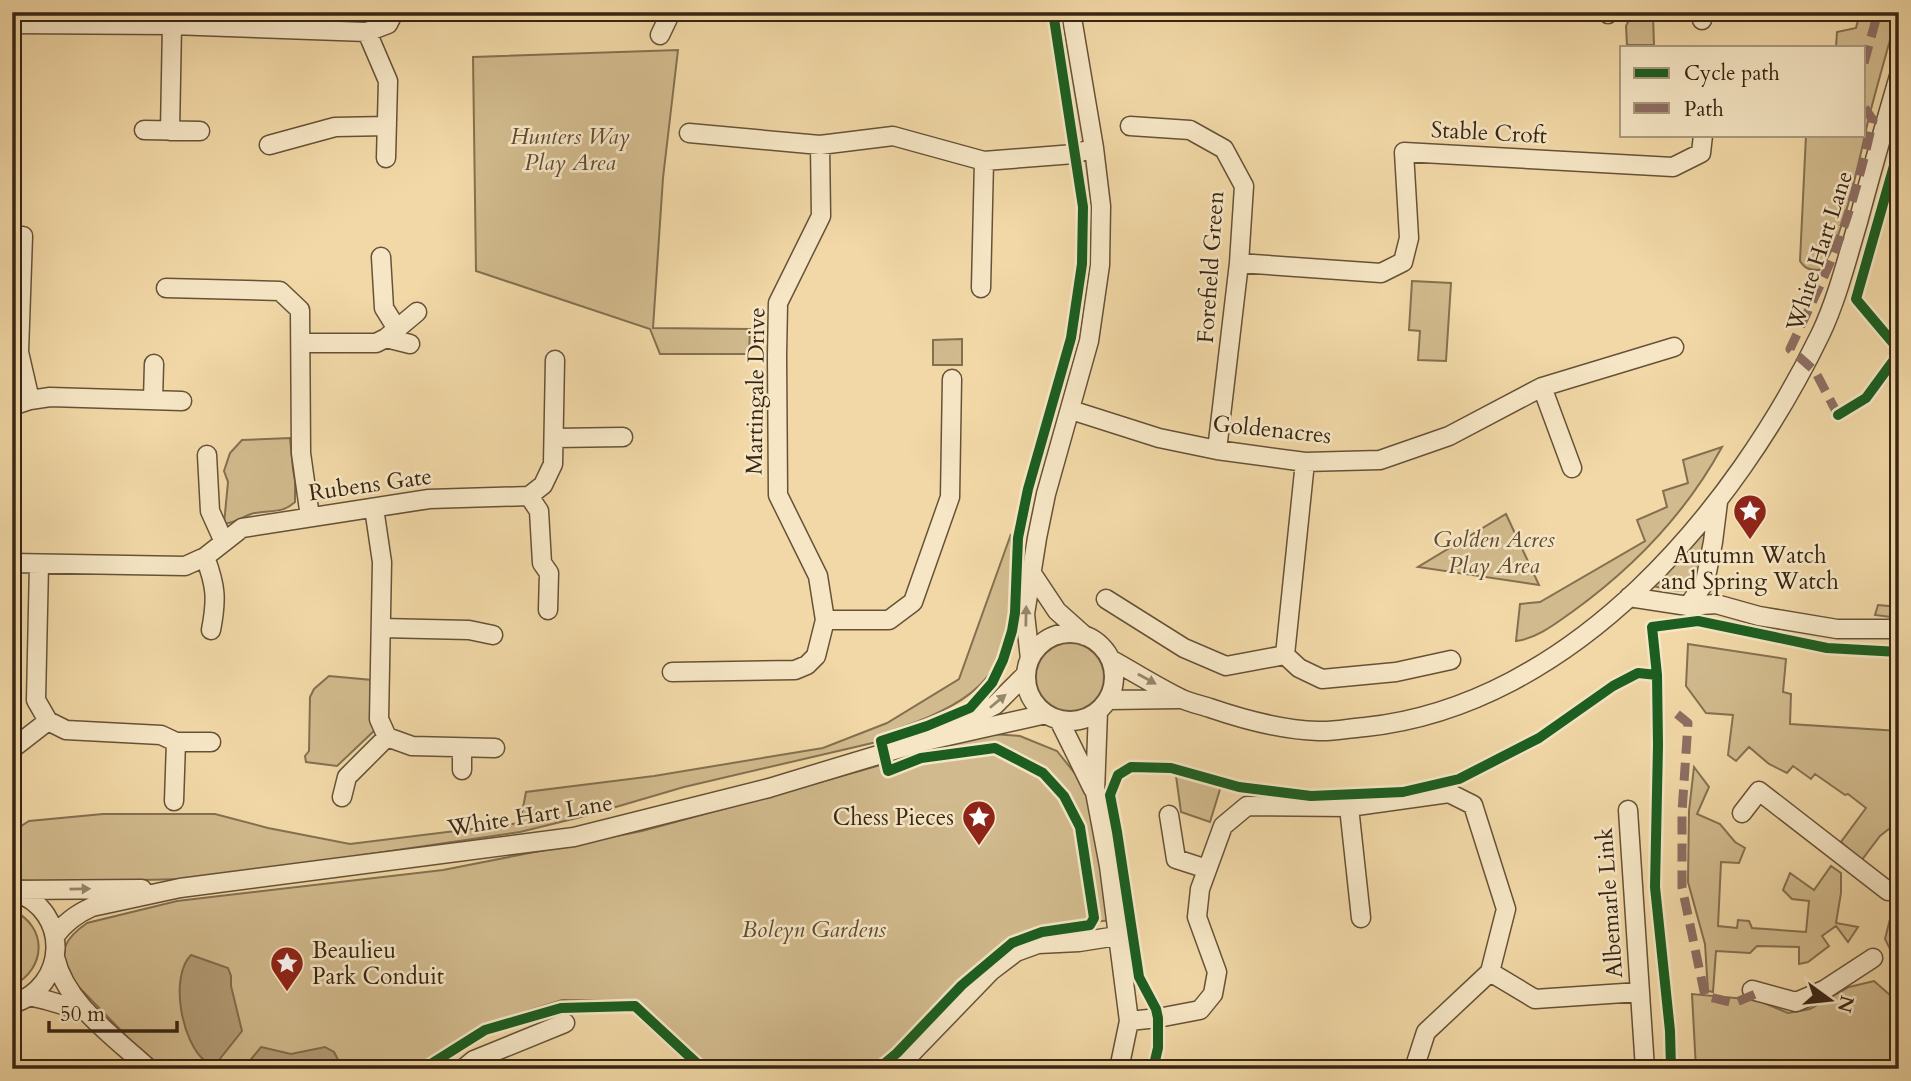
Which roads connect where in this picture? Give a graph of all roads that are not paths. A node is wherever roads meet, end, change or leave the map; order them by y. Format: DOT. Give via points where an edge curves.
graph roads {
  1 [pos="394,12"];
  2 [pos="671,12"];
  3 [pos="1071,12"];
  4 [pos="88,18"];
  5 [pos="237,19"];
  6 [pos="12,24"];
  7 [pos="172,25"];
  8 [pos="367,32"];
  9 [pos="660,34"];
  10 [pos="1899,76"];
  11 [pos="387,126"];
  12 [pos="1130,126"];
  13 [pos="144,130"];
  14 [pos="170,131"];
  15 [pos="200,131"];
  16 [pos="689,133"];
  17 [pos="1703,136"];
  18 [pos="269,145"];
  19 [pos="820,145"];
  20 [pos="1094,148"];
  21 [pos="386,158"];
  22 [pos="984,161"];
  23 [pos="23,236"];
  24 [pos="381,257"];
  25 [pos="1239,263"];
  26 [pos="17,268"];
  27 [pos="166,288"];
  28 [pos="981,288"];
  29 [pos="417,312"];
  30 [pos="391,334"];
  31 [pos="301,344"];
  32 [pos="410,344"];
  33 [pos="1674,348"];
  34 [pos="555,360"];
  35 [pos="154,363"];
  36 [pos="952,379"];
  37 [pos="1542,387"];
  38 [pos="30,400"];
  39 [pos="153,400"];
  40 [pos="182,401"];
  41 [pos="12,406"];
  42 [pos="1071,410"];
  43 [pos="622,437"];
  44 [pos="555,438"];
  45 [pos="1217,450"];
  46 [pos="207,455"];
  47 [pos="1304,462"];
  48 [pos="1572,468"];
  49 [pos="529,496"];
  50 [pos="1718,502"];
  51 [pos="374,508"];
  52 [pos="310,517"];
  53 [pos="224,542"];
  54 [pos="205,558"];
  55 [pos="12,563"];
  56 [pos="39,564"];
  57 [pos="1031,572"];
  58 [pos="1629,597"];
  59 [pos="1106,599"];
  60 [pos="1688,606"];
  61 [pos="548,610"];
  62 [pos="825,620"];
  63 [pos="382,628"];
  64 [pos="1899,629"];
  65 [pos="211,630"];
  66 [pos="493,635"];
  67 [pos="1086,636"];
  68 [pos="1285,655"];
  69 [pos="1110,659"];
  70 [pos="1451,660"];
  71 [pos="1028,667"];
  72 [pos="672,672"];
  73 [pos="1183,699"];
  74 [pos="1103,705"];
  75 [pos="1053,717"];
  76 [pos="48,721"];
  77 [pos="387,737"];
  78 [pos="176,742"];
  79 [pos="211,742"];
  80 [pos="921,742"];
  81 [pos="462,748"];
  82 [pos="495,748"];
  83 [pos="12,749"];
  84 [pos="462,770"];
  85 [pos="1095,792"];
  86 [pos="342,797"];
  87 [pos="174,801"];
  88 [pos="1349,807"];
  89 [pos="1628,810"];
  90 [pos="1742,813"];
  91 [pos="1169,815"];
  92 [pos="1207,869"];
  93 [pos="180,888"];
  94 [pos="12,891"];
  95 [pos="1888,891"];
  96 [pos="1361,918"];
  97 [pos="55,936"];
  98 [pos="1117,936"];
  99 [pos="55,957"];
  100 [pos="1873,958"];
  101 [pos="1490,972"];
  102 [pos="1752,990"];
  103 [pos="1639,992"];
  104 [pos="17,1002"];
  105 [pos="87,1012"];
  106 [pos="1129,1021"];
  107 [pos="565,1023"];
  108 [pos="904,1066"];
  109 [pos="149,1069"];
  110 [pos="463,1069"];
  111 [pos="1119,1069"];
  112 [pos="1414,1069"];
  113 [pos="1645,1069"];
  1 -- 8 [label="street" via="388,24"];
  2 -- 9 [label="street"];
  3 -- 20 [label="street"];
  4 -- 6 [label="street"];
  4 -- 7 [label="street"];
  5 -- 7 [label="street"];
  5 -- 8 [label="street"];
  7 -- 14 [label="street"];
  8 -- 11 [label="street" via="388,81"];
  10 -- 50 [label="street, White Hart Lane" via="1846,264 1822,331 1785,401"];
  11 -- 18 [label="street" via="335,127"];
  11 -- 21 [label="street"];
  12 -- 25 [label="street, Forefield Green" via="1190,130 1224,149 1244,186"];
  13 -- 14 [label="street"];
  14 -- 15 [label="street"];
  16 -- 19 [label="street"];
  17 -- 25 [label="street, Stable Croft" via="1701,153 1674,167 1404,152 1409,238 1403,262 1381,273"];
  19 -- 22 [label="street" via="892,136"];
  19 -- 62 [label="street, Martingale Drive" via="821,216 778,303 778,495 818,576"];
  20 -- 22 [label="street" via="1074,154"];
  20 -- 42 [label="street" via="1101,206 1100,265 1089,341"];
  22 -- 28 [label="street"];
  23 -- 26 [label="street"];
  24 -- 30 [label="street" via="384,308"];
  25 -- 45 [label="street, Forefield Green"];
  26 -- 38 [label="street" via="19,352"];
  27 -- 31 [label="street" via="280,290 300,310"];
  29 -- 30 [label="street"];
  30 -- 31 [label="street" via="376,343"];
  30 -- 32 [label="street"];
  31 -- 52 [label="street" via="301,453"];
  33 -- 37 [label="street, Goldenacres"];
  34 -- 44 [label="street"];
  35 -- 39 [label="street"];
  36 -- 62 [label="street" via="950,497 913,602 889,620"];
  37 -- 47 [label="street, Goldenacres" via="1449,436 1380,460"];
  37 -- 48 [label="street"];
  38 -- 39 [label="street"];
  38 -- 41 [label="street"];
  39 -- 40 [label="street"];
  42 -- 45 [label="street, Goldenacres" via="1159,438"];
  42 -- 57 [label="street" via="1046,494"];
  43 -- 44 [label="street"];
  44 -- 49 [label="street" via="553,464 543,485"];
  45 -- 47 [label="street, Goldenacres"];
  46 -- 53 [label="street" via="210,511"];
  47 -- 68 [label="street"];
  49 -- 51 [label="street, Rubens Gate" via="429,499"];
  49 -- 61 [label="street" via="539,511 542,563 549,573"];
  50 -- 58 [label="street, White Hart Lane"];
  50 -- 60 [label="street, White Hart Lane" via="1705,582"];
  51 -- 52 [label="street, Rubens Gate"];
  51 -- 63 [label="street" via="382,562"];
  52 -- 53 [label="street, Rubens Gate" via="242,528"];
  53 -- 54 [label="street, Rubens Gate"];
  54 -- 56 [label="street, Rubens Gate" via="185,566"];
  54 -- 65 [label="street" via="216,605"];
  55 -- 56 [label="street, Rubens Gate"];
  56 -- 76 [label="street" via="36,700"];
  57 -- 67 [label="street" via="1057,611"];
  71 -- 57 [label="street, one-way" via="1025,614"];
  58 -- 60 [label="street"];
  58 -- 73 [label="street, White Hart Lane" via="1571,645 1514,681 1458,706 1398,723 1319,732 1252,722"];
  59 -- 68 [label="street" via="1184,648 1226,666"];
  60 -- 64 [label="street" via="1716,604 1837,629"];
  62 -- 72 [label="street, Martingale Drive" via="816,656 807,666"];
  63 -- 66 [label="street" via="470,630"];
  63 -- 77 [label="street" via="379,719"];
  67 -- 69 [label="street"];
  67 -- 71 [label="street" via="1062,634 1048,639"];
  68 -- 70 [label="street" via="1322,679 1396,672"];
  69 -- 73 [label="street, White Hart Lane, one-way"];
  69 -- 74 [label="street" via="1112,689"];
  71 -- 75 [label="street" via="1028,690 1035,704"];
  80 -- 71 [label="street, White Hart Lane, one-way" via="995,705"];
  73 -- 74 [label="street, White Hart Lane"];
  74 -- 75 [label="street" via="1085,719"];
  74 -- 85 [label="street"];
  75 -- 80 [label="street, White Hart Lane"];
  75 -- 85 [label="street"];
  76 -- 78 [label="street" via="66,730 161,735"];
  76 -- 83 [label="street"];
  77 -- 81 [label="street" via="412,746"];
  77 -- 86 [label="street" via="347,777"];
  78 -- 79 [label="street"];
  78 -- 87 [label="street"];
  80 -- 93 [label="street, White Hart Lane" via="769,788 574,837"];
  81 -- 82 [label="street"];
  81 -- 84 [label="street"];
  85 -- 98 [label="street"];
  88 -- 92 [label="street" via="1247,806 1223,827"];
  88 -- 96 [label="street"];
  88 -- 101 [label="street" via="1449,793 1473,806 1506,909"];
  89 -- 103 [label="street, Albemarle Link"];
  90 -- 95 [label="street" via="1759,791"];
  91 -- 92 [label="street" via="1176,859"];
  92 -- 106 [label="street" via="1197,917 1217,972 1213,994 1200,1010"];
  94 -- 93 [label="street, White Hart Lane, one-way"];
  93 -- 97 [label="street, White Hart Lane" via="92,907 78,913"];
  94 -- 97 [label="street" via="39,907"];
  97 -- 99 [label="street"];
  98 -- 106 [label="street"];
  98 -- 108 [label="street" via="1038,944 1016,952 991,971"];
  99 -- 104 [label="street" via="46,981"];
  99 -- 105 [label="street" via="62,979"];
  100 -- 102 [label="street" via="1796,1002"];
  101 -- 103 [label="street, Albemarle Link" via="1535,999"];
  101 -- 112 [label="street" via="1426,1032"];
  103 -- 113 [label="street, Albemarle Link"];
  104 -- 105 [label="street"];
  105 -- 109 [label="street"];
  106 -- 111 [label="street"];
  107 -- 110 [label="street" via="474,1060"];
}
